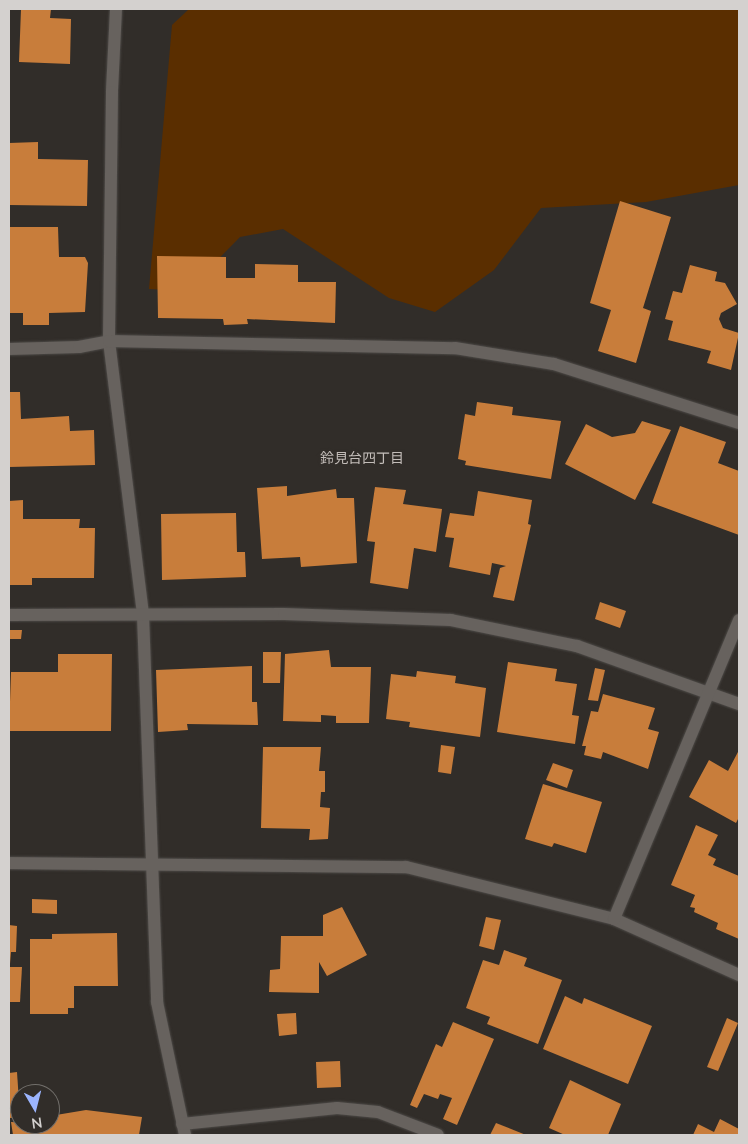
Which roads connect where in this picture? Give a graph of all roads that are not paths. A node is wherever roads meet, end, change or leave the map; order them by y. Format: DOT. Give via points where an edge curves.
graph roads {
  1 [pos="116,9"];
  2 [pos="109,341"];
  3 [pos="9,349"];
  4 [pos="739,423"];
  5 [pos="9,615"];
  6 [pos="143,615"];
  7 [pos="739,620"];
  8 [pos="710,691"];
  9 [pos="739,704"];
  10 [pos="9,863"];
  11 [pos="150,864"];
  12 [pos="614,919"];
  13 [pos="739,976"];
  14 [pos="184,1130"];
  15 [pos="438,1135"];
  1 -- 2 [label="street"];
  2 -- 3 [label="street" via="79,347"];
  2 -- 4 [label="street" via="455,348 554,364"];
  2 -- 6 [label="street"];
  5 -- 6 [label="street"];
  6 -- 8 [label="street" via="284,614 451,620 577,646"];
  6 -- 11 [label="street"];
  7 -- 8 [label="street"];
  8 -- 9 [label="street"];
  8 -- 12 [label="street"];
  10 -- 11 [label="street"];
  11 -- 12 [label="street" via="406,866"];
  11 -- 14 [label="street" via="157,1002"];
  12 -- 13 [label="street"];
  14 -- 15 [label="street" via="337,1108 378,1112"];
}
